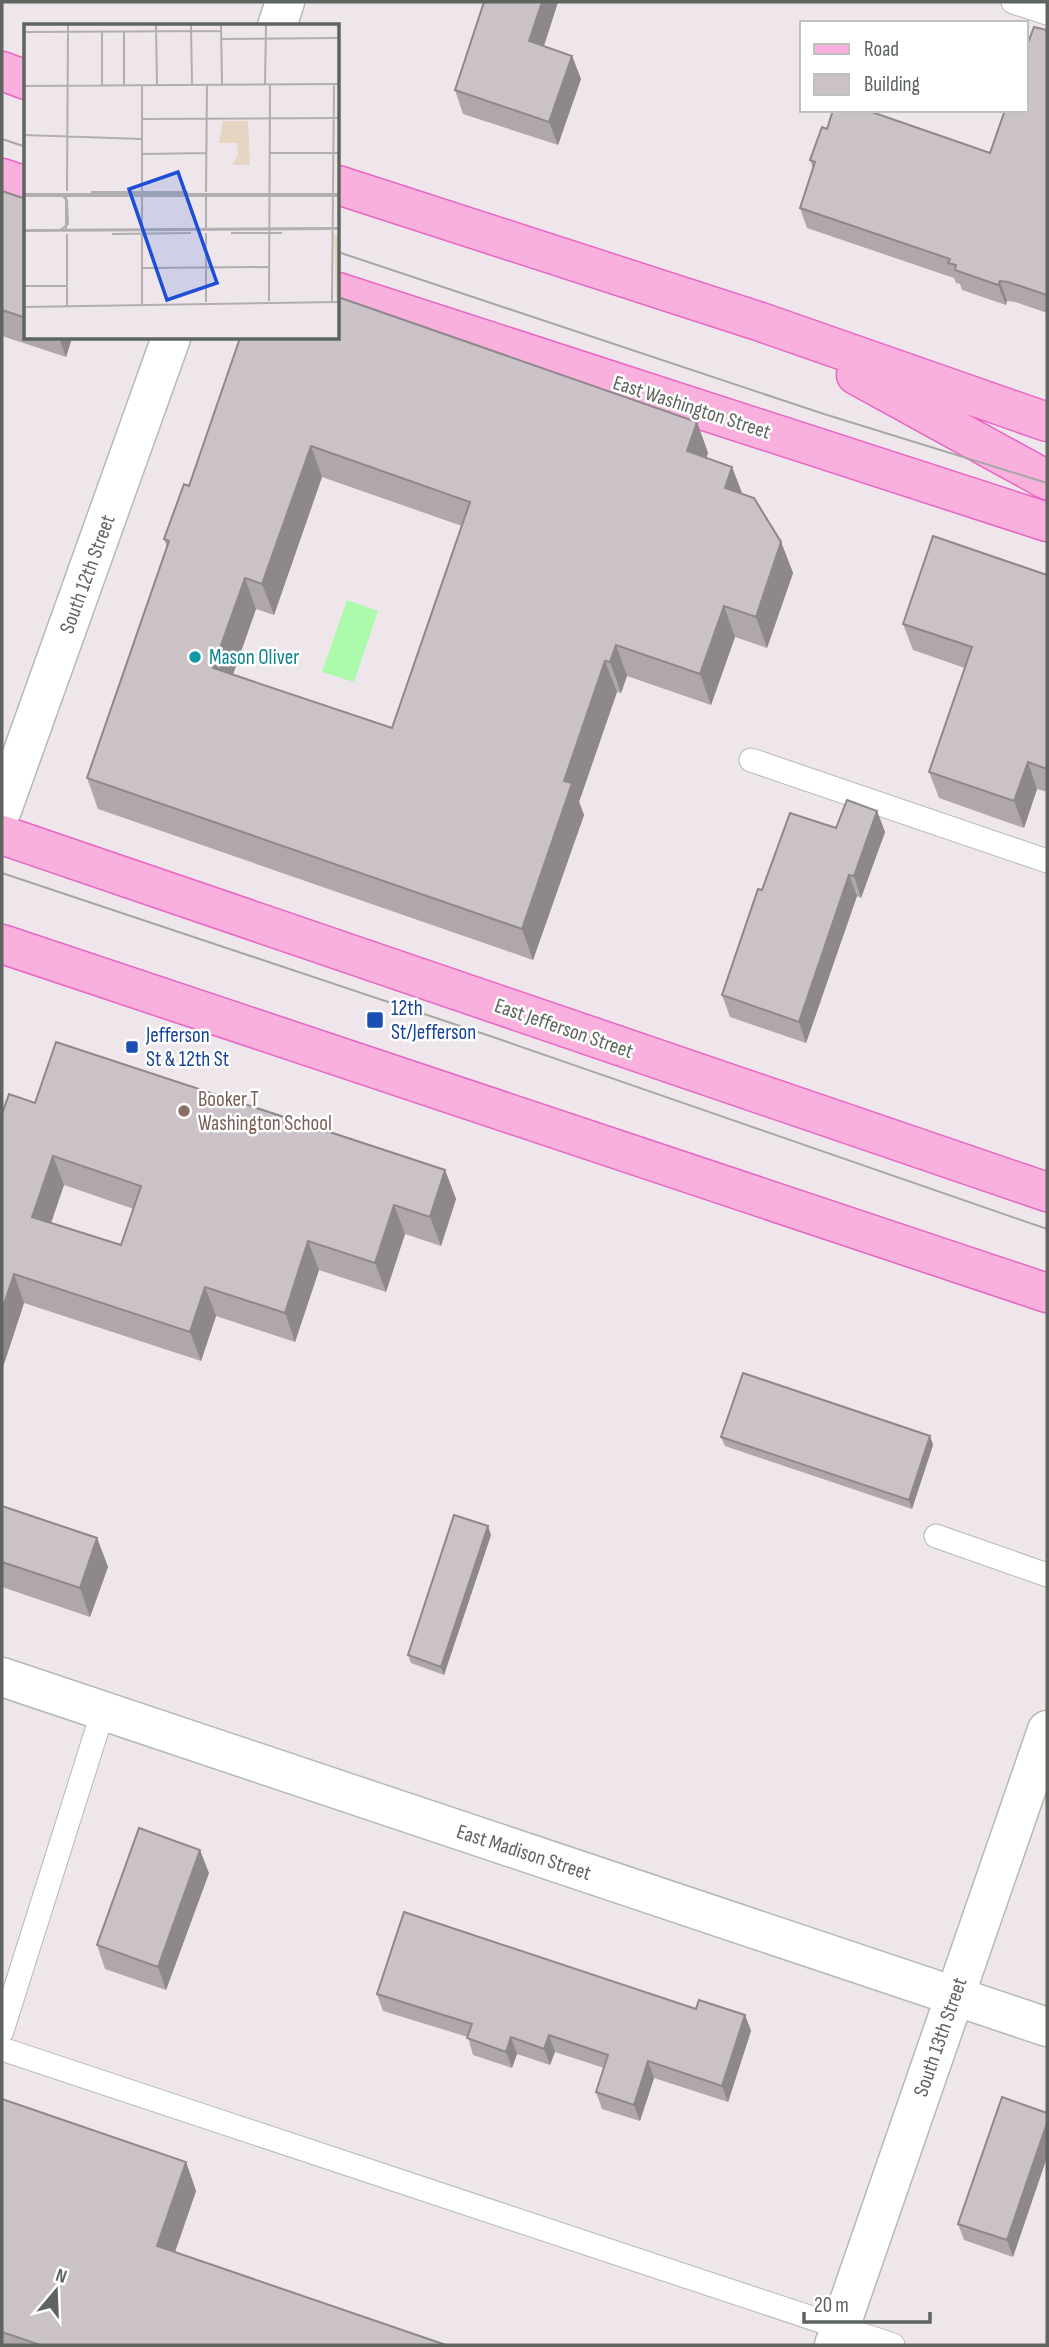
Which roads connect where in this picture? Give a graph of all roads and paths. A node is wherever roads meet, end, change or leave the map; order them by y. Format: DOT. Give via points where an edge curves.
graph roads {
  1 [pos="285,2"];
  2 [pos="278,24"];
  3 [pos="2,71"];
  4 [pos="24,79"];
  5 [pos="2,178"];
  6 [pos="24,185"];
  7 [pos="340,186"];
  8 [pos="340,293"];
  9 [pos="761,322"];
  10 [pos="170,340"];
  11 [pos="1047,422"];
  12 [pos="1047,480"];
  13 [pos="1047,522"];
  14 [pos="751,760"];
  15 [pos="2,810"];
  16 [pos="2,835"];
  17 [pos="1047,861"];
  18 [pos="2,944"];
  19 [pos="1047,1192"];
  20 [pos="1047,1293"];
  21 [pos="936,1536"];
  22 [pos="1047,1575"];
  23 [pos="2,1677"];
  24 [pos="103,1711"];
  25 [pos="1047,1730"];
  26 [pos="955,1995"];
  27 [pos="1047,2027"];
  28 [pos="2,2031"];
  29 [pos="2,2049"];
  30 [pos="837,2336"];
  31 [pos="893,2345"];
  1 -- 2 [label="street"];
  3 -- 4 [label="main road"];
  5 -- 6 [label="main road"];
  7 -- 9 [label="main road"];
  8 -- 13 [label="main road, East Washington Street"];
  9 -- 11 [label="main road"];
  9 -- 12 [label="main road"];
  10 -- 15 [label="street, South 12th Street"];
  14 -- 17 [label="lane"];
  16 -- 19 [label="main road, East Jefferson Street"];
  18 -- 20 [label="main road"];
  21 -- 22 [label="lane"];
  23 -- 24 [label="street, East Madison Street"];
  24 -- 26 [label="street, East Madison Street"];
  24 -- 28 [label="lane"];
  25 -- 26 [label="street, South 13th Street"];
  26 -- 27 [label="street, East Madison Street"];
  26 -- 30 [label="street, South 13th Street"];
  29 -- 30 [label="lane"];
  30 -- 31 [label="lane"];
}
